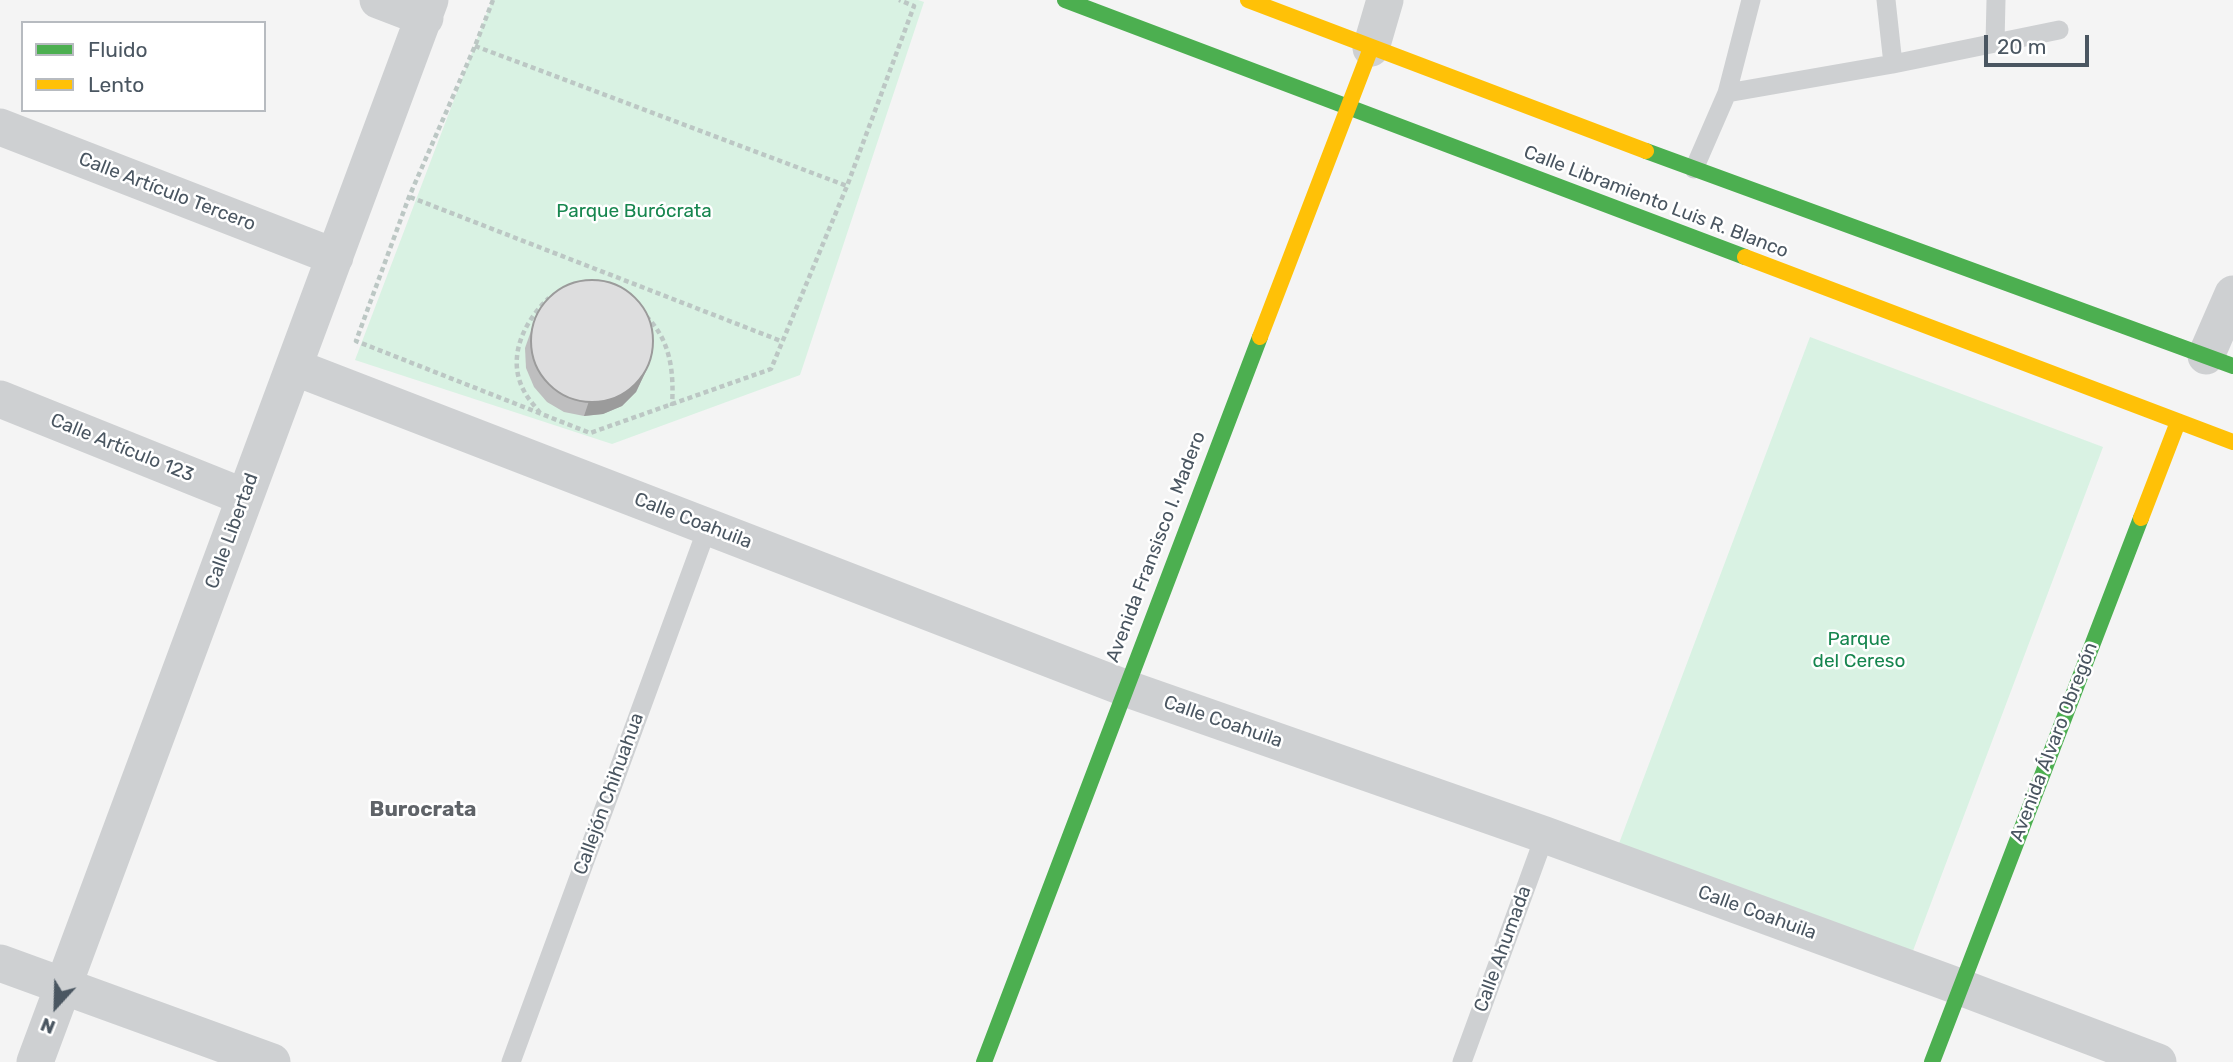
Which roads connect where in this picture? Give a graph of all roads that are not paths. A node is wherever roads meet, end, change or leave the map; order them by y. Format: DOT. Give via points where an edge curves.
graph roads {
  1 [pos="378,0"];
  2 [pos="1065,0"];
  3 [pos="1248,0"];
  4 [pos="1384,0"];
  5 [pos="1751,0"];
  6 [pos="1886,0"];
  7 [pos="1996,0"];
  8 [pos="427,9"];
  9 [pos="2059,30"];
  10 [pos="1994,43"];
  11 [pos="1371,48"];
  12 [pos="1893,64"];
  13 [pos="1727,93"];
  14 [pos="1347,108"];
  15 [pos="0,127"];
  16 [pos="1694,169"];
  17 [pos="335,257"];
  18 [pos="2233,294"];
  19 [pos="2220,361"];
  20 [pos="294,367"];
  21 [pos="0,399"];
  22 [pos="2178,422"];
  23 [pos="2233,442"];
  24 [pos="244,497"];
  25 [pos="708,526"];
  26 [pos="1125,688"];
  27 [pos="1545,835"];
  28 [pos="0,962"];
  29 [pos="64,986"];
  30 [pos="1960,987"];
  31 [pos="35,1062"];
  32 [pos="272,1062"];
  33 [pos="511,1062"];
  34 [pos="984,1062"];
  35 [pos="1462,1062"];
  36 [pos="1932,1062"];
  37 [pos="2158,1062"];
  1 -- 8 [label="street"];
  2 -- 14 [label="main road, Calle Libramiento Luis R. Blanco"];
  3 -- 11 [label="main road"];
  4 -- 11 [label="street"];
  5 -- 13 [label="lane"];
  6 -- 12 [label="lane"];
  7 -- 10 [label="lane"];
  8 -- 17 [label="street, Calle Libertad"];
  9 -- 10 [label="lane"];
  10 -- 12 [label="lane"];
  11 -- 14 [label="main road, Avenida Fransisco I. Madero"];
  11 -- 16 [label="main road"];
  12 -- 13 [label="lane"];
  13 -- 16 [label="lane"];
  14 -- 22 [label="main road, Calle Libramiento Luis R. Blanco"];
  14 -- 26 [label="main road, Avenida Fransisco I. Madero"];
  15 -- 17 [label="street, Calle Artículo Tercero"];
  16 -- 19 [label="main road"];
  17 -- 20 [label="street, Calle Libertad"];
  18 -- 19 [label="street"];
  20 -- 24 [label="street, Calle Libertad"];
  20 -- 25 [label="street, Calle Coahuila"];
  21 -- 24 [label="street, Calle Artículo 123"];
  22 -- 23 [label="main road, Calle Libramiento Luis R. Blanco"];
  22 -- 30 [label="main road, Avenida Álvaro Obregón"];
  24 -- 29 [label="street, Calle Libertad"];
  25 -- 26 [label="street, Calle Coahuila"];
  25 -- 33 [label="lane, Callejón Chihuahua"];
  26 -- 27 [label="street, Calle Coahuila"];
  26 -- 34 [label="main road, Avenida Fransisco I. Madero"];
  27 -- 30 [label="street, Calle Coahuila"];
  27 -- 35 [label="lane, Calle Ahumada"];
  28 -- 29 [label="street"];
  29 -- 31 [label="street, Calle Libertad"];
  29 -- 32 [label="street"];
  30 -- 36 [label="main road, Avenida Álvaro Obregón"];
  30 -- 37 [label="street, Calle Coahuila"];
}
